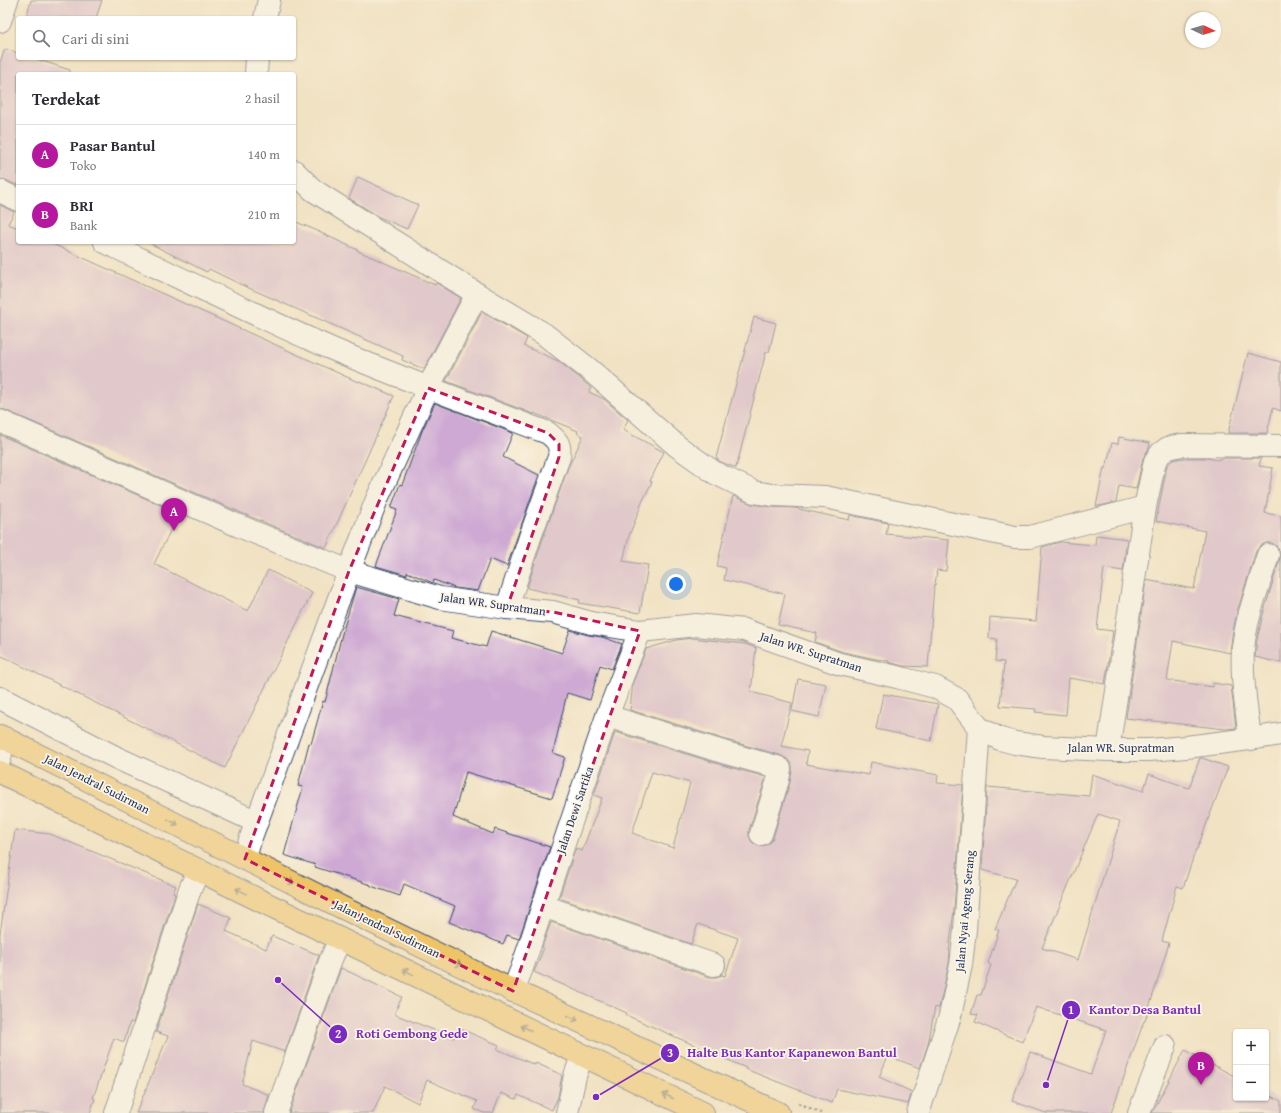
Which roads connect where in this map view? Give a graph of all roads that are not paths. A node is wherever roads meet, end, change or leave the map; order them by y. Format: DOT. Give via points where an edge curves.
graph roads {
  1 [pos="7,0"];
  2 [pos="269,0"];
  3 [pos="265,16"];
  4 [pos="0,21"];
  5 [pos="258,60"];
  6 [pos="256,72"];
  7 [pos="296,173"];
  8 [pos="0,191"];
  9 [pos="16,199"];
  10 [pos="109,244"];
  11 [pos="476,294"];
  12 [pos="428,388"];
  13 [pos="0,421"];
  14 [pos="1281,446"];
  15 [pos="1145,507"];
  16 [pos="1268,555"];
  17 [pos="349,571"];
  18 [pos="507,608"];
  19 [pos="640,631"];
  20 [pos="0,698"];
  21 [pos="607,716"];
  22 [pos="979,728"];
  23 [pos="1281,734"];
  24 [pos="1250,739"];
  25 [pos="1,744"];
  26 [pos="1108,750"];
  27 [pos="0,772"];
  28 [pos="257,822"];
  29 [pos="761,834"];
  30 [pos="245,859"];
  31 [pos="199,870"];
  32 [pos="543,906"];
  33 [pos="340,939"];
  34 [pos="714,965"];
  35 [pos="480,974"];
  36 [pos="512,991"];
  37 [pos="466,1000"];
  38 [pos="1165,1046"];
  39 [pos="582,1056"];
  40 [pos="116,1113"];
  41 [pos="276,1113"];
  42 [pos="567,1113"];
  43 [pos="704,1113"];
  44 [pos="778,1113"];
  45 [pos="918,1113"];
  46 [pos="1139,1113"];
  1 -- 4 [label="street"];
  2 -- 3 [label="street"];
  5 -- 6 [label="street"];
  7 -- 11 [label="street" via="313,190"];
  8 -- 9 [label="street"];
  10 -- 12 [label="street" via="330,348"];
  11 -- 12 [label="street"];
  11 -- 15 [label="street" via="544,334 683,450 715,473 754,492 825,497 1015,537 1030,536"];
  12 -- 17 [label="street" via="377,499"];
  12 -- 18 [label="street" via="548,433 559,444 559,458"];
  13 -- 17 [label="street, Jalan WR. Supratman" via="239,526"];
  14 -- 15 [label="street" via="1181,445 1168,448 1156,461"];
  15 -- 26 [label="street"];
  16 -- 24 [label="street" via="1246,626 1243,649 1242,670"];
  17 -- 18 [label="street, Jalan WR. Supratman" via="440,598"];
  17 -- 28 [label="street"];
  18 -- 19 [label="street, Jalan WR. Supratman" via="553,612"];
  19 -- 21 [label="street, Jalan Dewi Sartika"];
  19 -- 22 [label="street, Jalan WR. Supratman" via="696,625 744,630 840,664 935,687 956,699"];
  20 -- 28 [label="street" via="117,758"];
  21 -- 29 [label="street" via="780,769"];
  21 -- 32 [label="street, Jalan Dewi Sartika"];
  22 -- 26 [label="street, Jalan WR. Supratman" via="1014,743"];
  22 -- 45 [label="street, Jalan Nyai Ageng Serang" via="961,965 950,1016"];
  23 -- 24 [label="street, Jalan WR. Supratman"];
  24 -- 26 [label="street, Jalan WR. Supratman" via="1149,750"];
  25 -- 30 [label="main road, Jalan Jendral Sudirman, one-way"];
  27 -- 31 [label="main road"];
  28 -- 30 [label="street"];
  30 -- 35 [label="main road, Jalan Jendral Sudirman, one-way"];
  33 -- 31 [label="main road, one-way"];
  31 -- 40 [label="street" via="190,889"];
  32 -- 34 [label="street"];
  32 -- 36 [label="street, Jalan Dewi Sartika"];
  37 -- 33 [label="main road, one-way"];
  33 -- 41 [label="street"];
  35 -- 36 [label="main road, Jalan Jendral Sudirman"];
  35 -- 37 [label="main road"];
  36 -- 44 [label="main road, Jalan Jendral Sudirman, one-way"];
  39 -- 37 [label="main road, one-way"];
  38 -- 46 [label="street"];
  39 -- 42 [label="street"];
  43 -- 39 [label="main road, one-way"];
}
